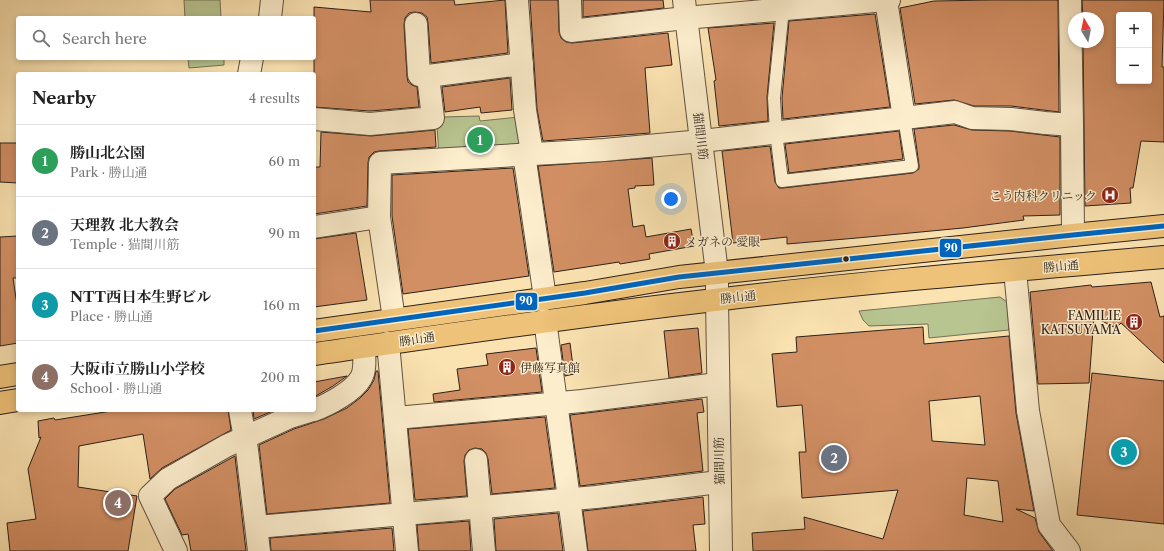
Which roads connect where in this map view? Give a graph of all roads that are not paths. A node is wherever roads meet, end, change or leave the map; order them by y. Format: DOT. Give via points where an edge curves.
graph roads {
  1 [pos="272,0"];
  2 [pos="517,0"];
  3 [pos="570,0"];
  4 [pos="886,0"];
  5 [pos="889,0"];
  6 [pos="1070,0"];
  7 [pos="790,6"];
  8 [pos="684,9"];
  9 [pos="270,16"];
  10 [pos="416,24"];
  11 [pos="252,60"];
  12 [pos="522,64"];
  13 [pos="249,72"];
  14 [pos="428,76"];
  15 [pos="904,118"];
  16 [pos="316,119"];
  17 [pos="1072,125"];
  18 [pos="776,132"];
  19 [pos="702,141"];
  20 [pos="528,154"];
  21 [pos="379,217"];
  22 [pos="1164,226"];
  23 [pos="316,227"];
  24 [pos="1073,235"];
  25 [pos="1164,257"];
  26 [pos="1015,270"];
  27 [pos="717,273"];
  28 [pos="545,298"];
  29 [pos="716,299"];
  30 [pos="394,319"];
  31 [pos="545,320"];
  32 [pos="316,331"];
  33 [pos="388,343"];
  34 [pos="364,347"];
  35 [pos="316,354"];
  36 [pos="16,374"];
  37 [pos="0,377"];
  38 [pos="718,384"];
  39 [pos="16,400"];
  40 [pos="0,403"];
  41 [pos="555,403"];
  42 [pos="316,409"];
  43 [pos="240,412"];
  44 [pos="307,412"];
  45 [pos="396,418"];
  46 [pos="244,436"];
  47 [pos="476,460"];
  48 [pos="719,482"];
  49 [pos="568,499"];
  50 [pos="480,507"];
  51 [pos="404,514"];
  52 [pos="257,527"];
  53 [pos="176,551"];
  54 [pos="259,551"];
  55 [pos="407,551"];
  56 [pos="484,551"];
  57 [pos="576,551"];
  58 [pos="721,551"];
  59 [pos="1069,551"];
  1 -- 9 [label="street"];
  2 -- 12 [label="street"];
  3 -- 8 [label="street" via="571,31"];
  4 -- 5 [label="street"];
  4 -- 7 [label="street"];
  4 -- 15 [label="street"];
  6 -- 17 [label="street"];
  7 -- 8 [label="street"];
  7 -- 18 [label="lane" via="774,98"];
  8 -- 19 [label="street, 猫間川筋"];
  10 -- 14 [label="street" via="419,75"];
  11 -- 13 [label="street"];
  12 -- 14 [label="street"];
  12 -- 20 [label="street"];
  14 -- 16 [label="street" via="433,118 370,124"];
  15 -- 17 [label="street" via="955,112 972,118"];
  15 -- 18 [label="street"];
  15 -- 18 [label="lane" via="912,166 782,182"];
  17 -- 24 [label="street"];
  18 -- 19 [label="street"];
  19 -- 20 [label="street"];
  19 -- 27 [label="street, 猫間川筋"];
  20 -- 21 [label="street" via="380,163"];
  20 -- 28 [label="street"];
  21 -- 23 [label="street"];
  21 -- 30 [label="street"];
  22 -- 24 [label="main road, 勝山通"];
  24 -- 27 [label="main road, 勝山通"];
  25 -- 26 [label="main road, 勝山通"];
  26 -- 29 [label="main road, 勝山通"];
  26 -- 59 [label="street" via="1028,411 1049,525"];
  27 -- 28 [label="main road, 勝山通"];
  27 -- 29 [label="street, 猫間川筋"];
  28 -- 30 [label="main road, 勝山通"];
  29 -- 31 [label="main road, 勝山通"];
  29 -- 38 [label="street, 猫間川筋"];
  30 -- 32 [label="main road, 勝山通"];
  31 -- 33 [label="main road, 勝山通"];
  31 -- 41 [label="street"];
  33 -- 34 [label="main road, 勝山通"];
  33 -- 45 [label="street"];
  34 -- 35 [label="main road, 勝山通"];
  34 -- 42 [label="street" via="361,379 340,397"];
  36 -- 37 [label="main road"];
  38 -- 41 [label="street"];
  38 -- 48 [label="street, 猫間川筋"];
  39 -- 40 [label="main road"];
  41 -- 45 [label="street"];
  41 -- 49 [label="street"];
  43 -- 46 [label="street"];
  44 -- 46 [label="street"];
  45 -- 51 [label="street"];
  46 -- 52 [label="street"];
  46 -- 53 [label="street" via="168,480 150,496"];
  47 -- 50 [label="street"];
  48 -- 49 [label="street"];
  48 -- 58 [label="street, 猫間川筋"];
  49 -- 50 [label="street"];
  49 -- 57 [label="street"];
  50 -- 51 [label="street"];
  50 -- 56 [label="street"];
  51 -- 52 [label="street"];
  51 -- 55 [label="street"];
  52 -- 54 [label="street"];
}
